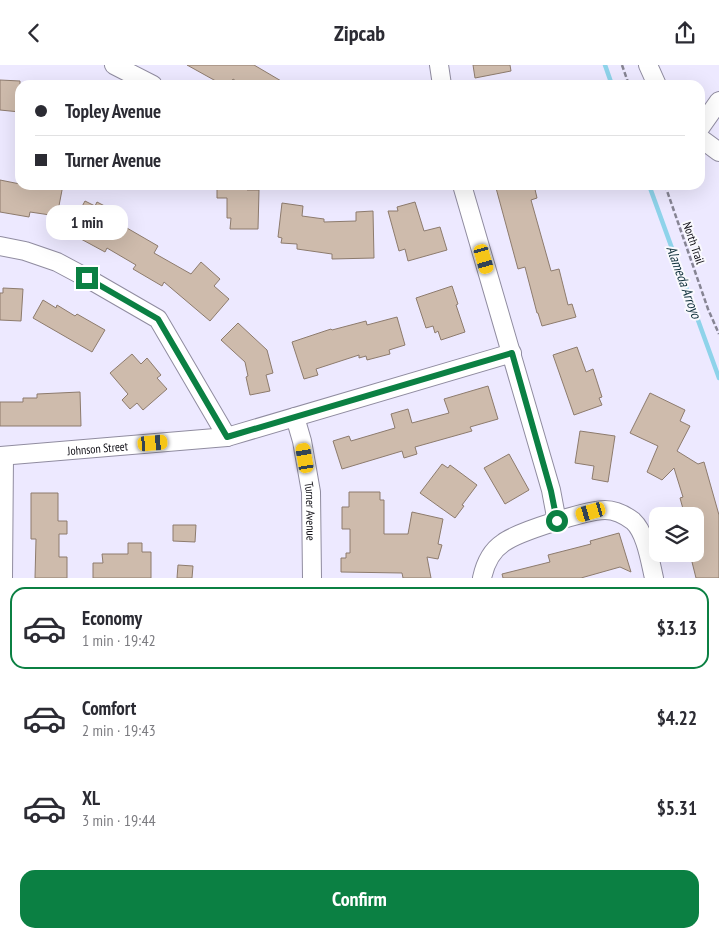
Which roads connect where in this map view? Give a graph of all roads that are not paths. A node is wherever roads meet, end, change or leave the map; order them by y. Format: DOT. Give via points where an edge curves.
graph roads {
  1 [pos="114,65"];
  2 [pos="439,65"];
  3 [pos="143,80"];
  4 [pos="441,80"];
  5 [pos="719,101"];
  6 [pos="705,120"];
  7 [pos="705,142"];
  8 [pos="719,152"];
  9 [pos="463,190"];
  10 [pos="0,246"];
  11 [pos="512,353"];
  12 [pos="295,417"];
  13 [pos="227,437"];
  14 [pos="2,456"];
  15 [pos="557,521"];
  16 [pos="3,578"];
  17 [pos="312,578"];
  18 [pos="482,578"];
  19 [pos="654,578"];
  1 -- 3 [label="street"];
  2 -- 4 [label="street"];
  5 -- 6 [label="street"];
  7 -- 8 [label="street"];
  9 -- 11 [label="street"];
  10 -- 13 [label="street" via="57,262 158,319"];
  11 -- 12 [label="street, Johnson Street"];
  11 -- 15 [label="street"];
  12 -- 13 [label="street, Johnson Street"];
  12 -- 17 [label="street, Turner Avenue" via="311,493"];
  13 -- 14 [label="street, Johnson Street"];
  14 -- 16 [label="street"];
  15 -- 18 [label="street" via="504,542 488,560"];
  15 -- 19 [label="street" via="606,510 628,517 642,535"];
}
